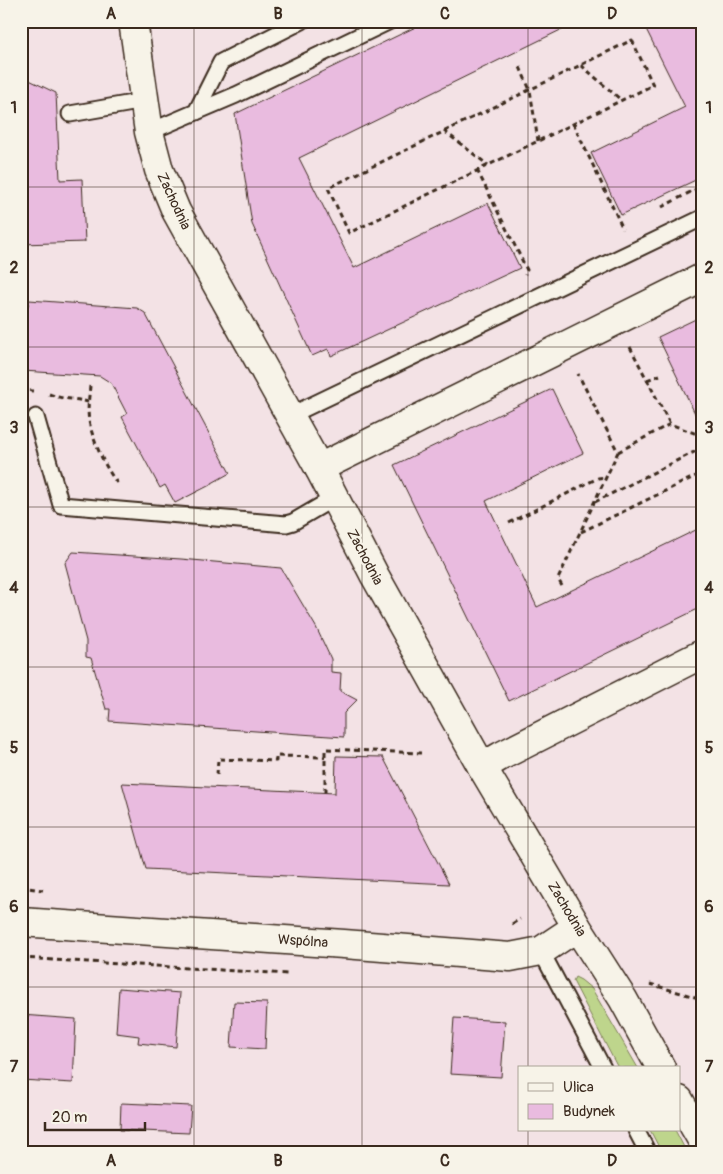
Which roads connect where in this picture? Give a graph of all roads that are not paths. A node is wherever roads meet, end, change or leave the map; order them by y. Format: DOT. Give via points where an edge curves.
graph roads {
  1 [pos="133,21"];
  2 [pos="302,21"];
  3 [pos="390,21"];
  4 [pos="144,101"];
  5 [pos="196,112"];
  6 [pos="70,114"];
  7 [pos="149,132"];
  8 [pos="702,218"];
  9 [pos="702,278"];
  10 [pos="289,416"];
  11 [pos="36,417"];
  12 [pos="319,468"];
  13 [pos="334,498"];
  14 [pos="702,654"];
  15 [pos="482,767"];
  16 [pos="21,922"];
  17 [pos="577,927"];
  18 [pos="541,951"];
  19 [pos="602,1066"];
  20 [pos="660,1066"];
  21 [pos="680,1102"];
  22 [pos="637,1132"];
  23 [pos="702,1140"];
  24 [pos="648,1153"];
  1 -- 4 [label="street, Zachodnia"];
  2 -- 5 [label="lane" via="221,62"];
  3 -- 5 [label="lane"];
  4 -- 6 [label="lane"];
  4 -- 7 [label="street, Zachodnia"];
  5 -- 7 [label="lane"];
  7 -- 10 [label="street, Zachodnia" via="159,170 176,211"];
  8 -- 10 [label="lane"];
  9 -- 12 [label="street"];
  10 -- 12 [label="street, Zachodnia"];
  11 -- 13 [label="lane" via="61,505 286,524"];
  12 -- 13 [label="street, Zachodnia"];
  13 -- 15 [label="street, Zachodnia"];
  14 -- 15 [label="street"];
  15 -- 17 [label="street, Zachodnia"];
  16 -- 18 [label="street, Wspólna" via="510,957"];
  17 -- 18 [label="street, Wspólna"];
  17 -- 20 [label="street, Zachodnia" via="623,999"];
  18 -- 19 [label="lane"];
  21 -- 23 [label="street"];
  22 -- 24 [label="lane"];
}
